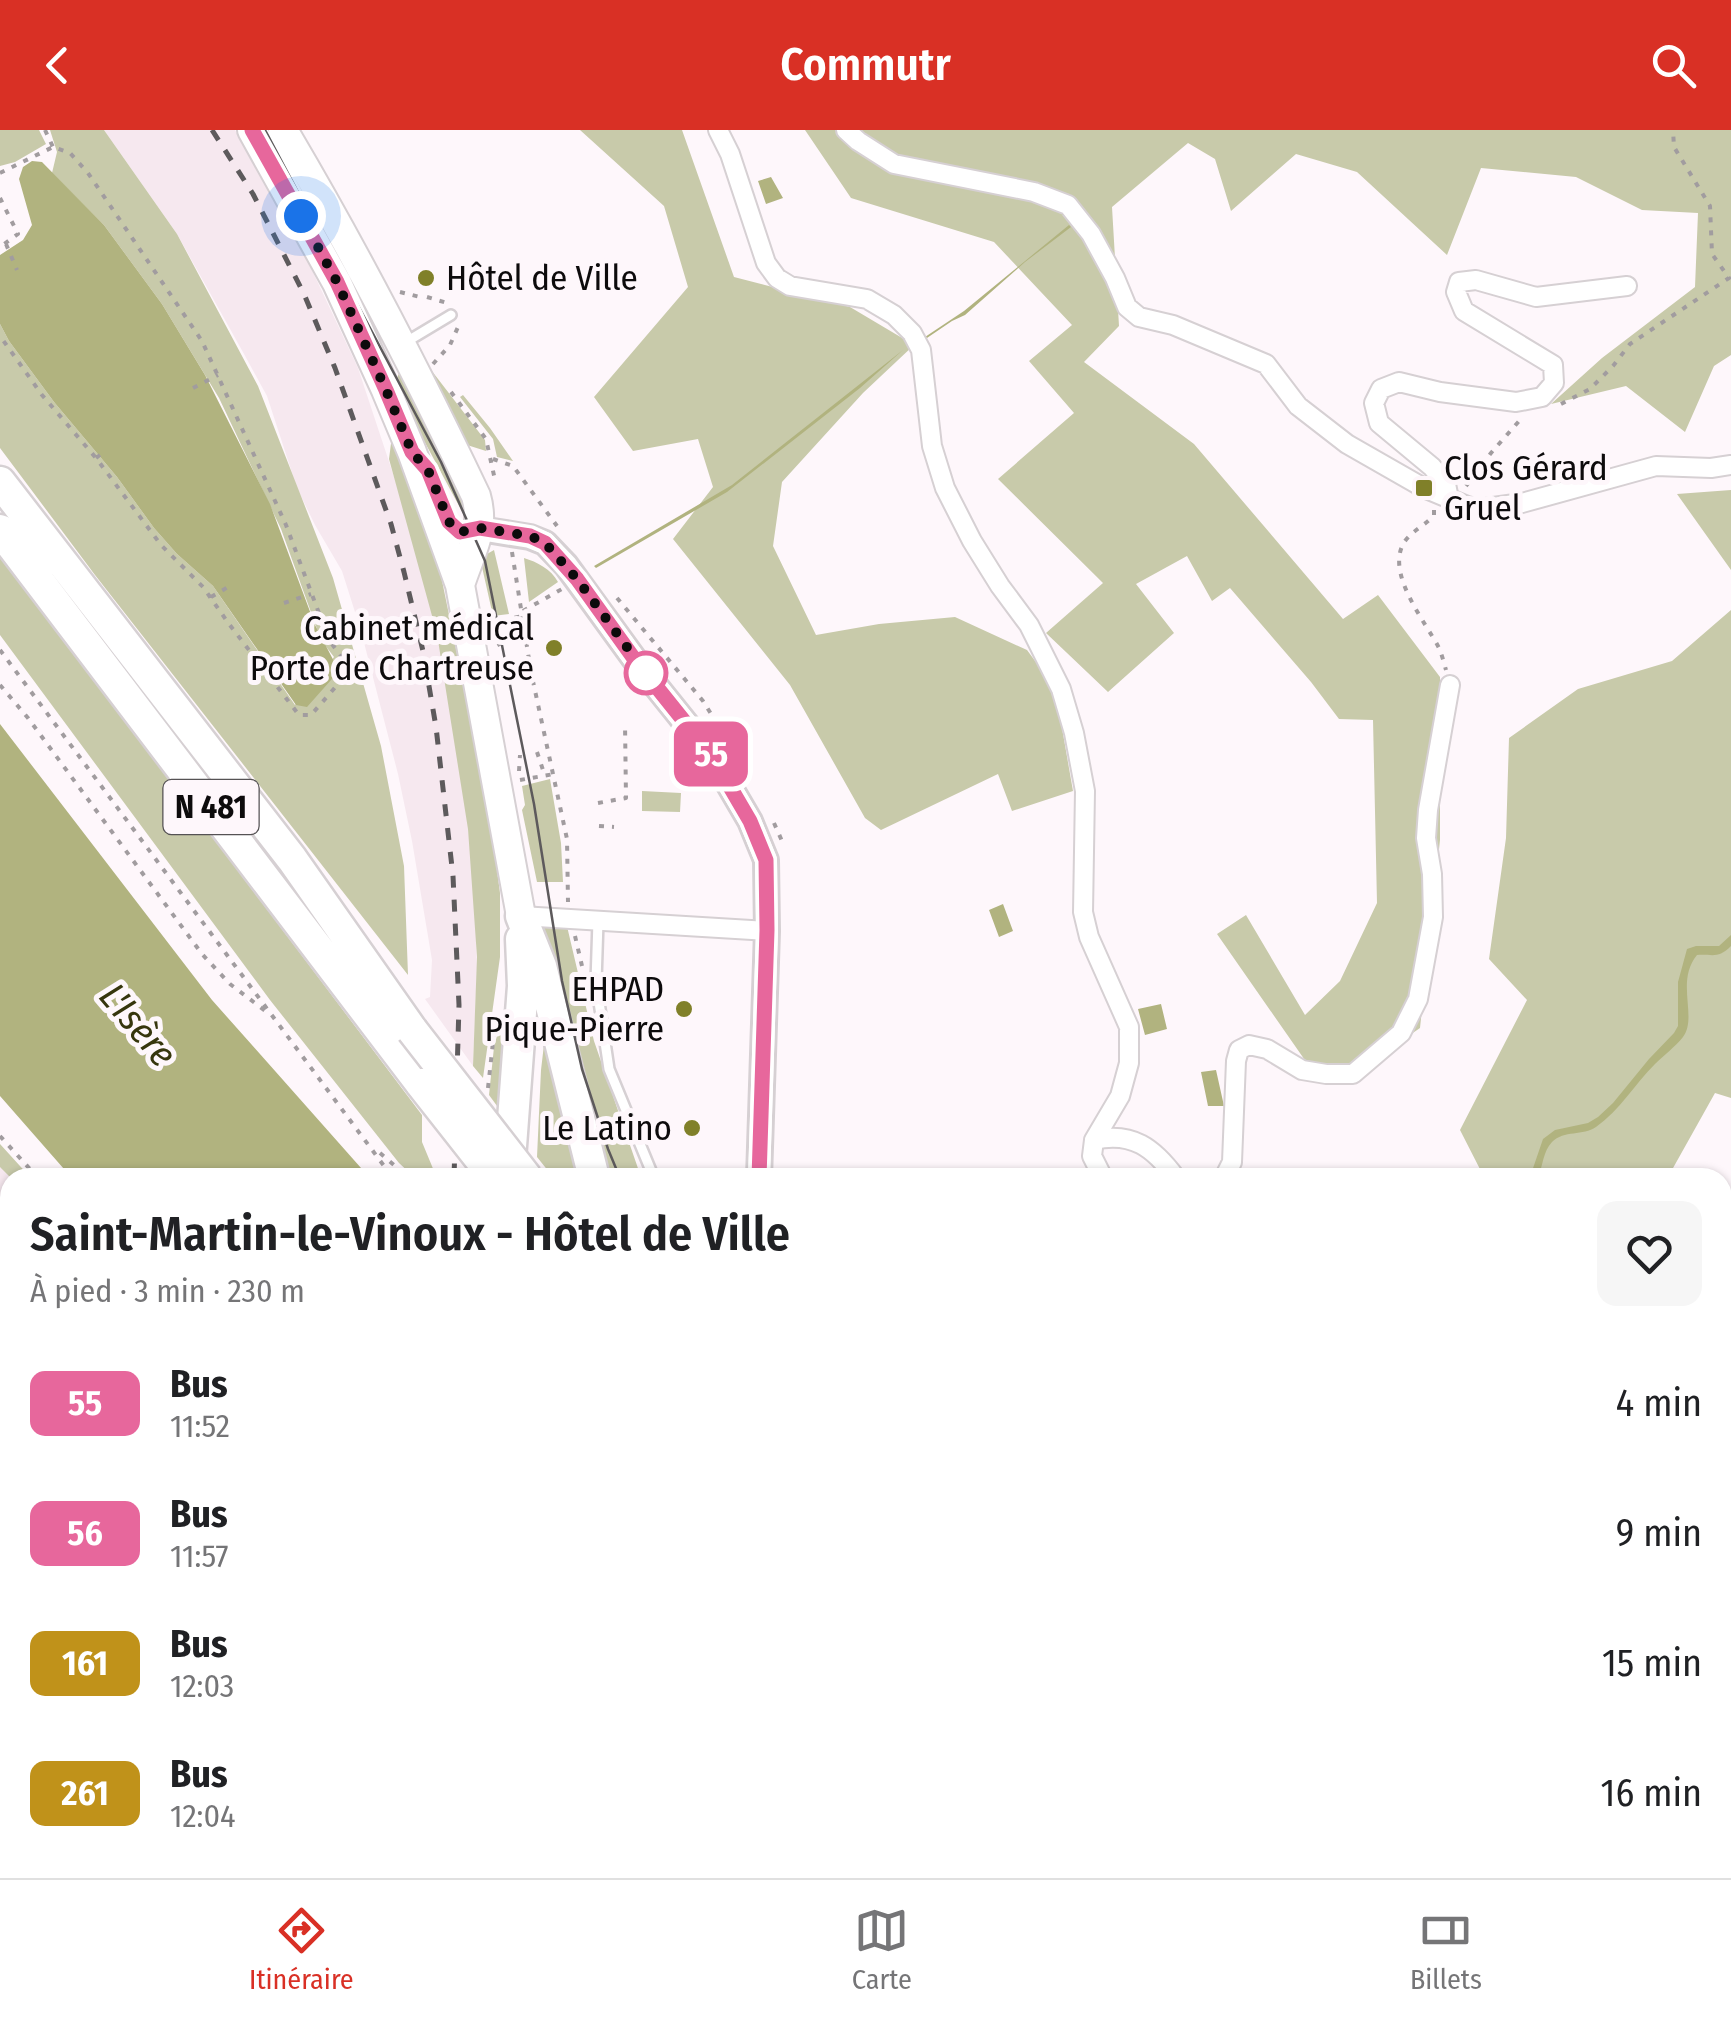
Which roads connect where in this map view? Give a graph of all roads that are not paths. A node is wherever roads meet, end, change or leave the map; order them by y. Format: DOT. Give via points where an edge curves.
graph roads {
  1 [pos="252,130"];
  2 [pos="282,130"];
  3 [pos="718,130"];
  4 [pos="846,130"];
  5 [pos="1627,286"];
  6 [pos="452,311"];
  7 [pos="395,368"];
  8 [pos="412,452"];
  9 [pos="1731,465"];
  10 [pos="0,482"];
  11 [pos="1441,503"];
  12 [pos="0,530"];
  13 [pos="485,531"];
  14 [pos="449,558"];
  15 [pos="460,585"];
  16 [pos="1450,685"];
  17 [pos="521,916"];
  18 [pos="598,921"];
  19 [pos="767,930"];
  20 [pos="1094,1140"];
  21 [pos="487,1168"];
  22 [pos="511,1168"];
  23 [pos="519,1168"];
  24 [pos="592,1168"];
  25 [pos="650,1168"];
  26 [pos="758,1168"];
  27 [pos="1097,1168"];
  28 [pos="1167,1168"];
  29 [pos="1229,1168"];
  1 -- 7 [label="main road" via="337,282"];
  2 -- 7 [label="main road" via="319,191"];
  3 -- 20 [label="street" via="776,278 867,300 912,333 921,350 932,446 945,488 1061,690 1085,791 1083,912 1129,1027 1120,1096"];
  4 -- 11 [label="street" via="894,164 1068,205 1091,234 1127,307 1266,364 1298,406"];
  5 -- 11 [label="street" via="1536,298 1476,280 1460,282 1456,292 1464,310 1553,365 1554,383 1542,396 1516,402 1399,382 1382,389 1374,403 1379,423 1446,484"];
  6 -- 7 [label="lane" via="408,340"];
  7 -- 8 [label="main road"];
  7 -- 13 [label="main road" via="476,496"];
  8 -- 13 [label="main road" via="428,470 449,522 460,532"];
  8 -- 14 [label="main road"];
  9 -- 11 [label="street" via="1656,466 1479,509"];
  10 -- 23 [label="highway, N 481, bridge"];
  12 -- 21 [label="highway, N 481, bridge"];
  13 -- 14 [label="main road" via="456,544"];
  13 -- 15 [label="main road"];
  13 -- 19 [label="street" via="545,543 712,756 766,860"];
  14 -- 15 [label="main road"];
  15 -- 17 [label="main road"];
  16 -- 29 [label="street" via="1428,810 1433,917 1418,999 1402,1033 1353,1074 1302,1070 1249,1045 1239,1050"];
  17 -- 18 [label="street"];
  17 -- 22 [label="highway"];
  17 -- 24 [label="highway" via="541,966"];
  18 -- 19 [label="street"];
  18 -- 25 [label="lane" via="596,982 609,1069"];
  19 -- 26 [label="street"];
  20 -- 27 [label="street"];
  20 -- 28 [label="street" via="1134,1141"];
}
